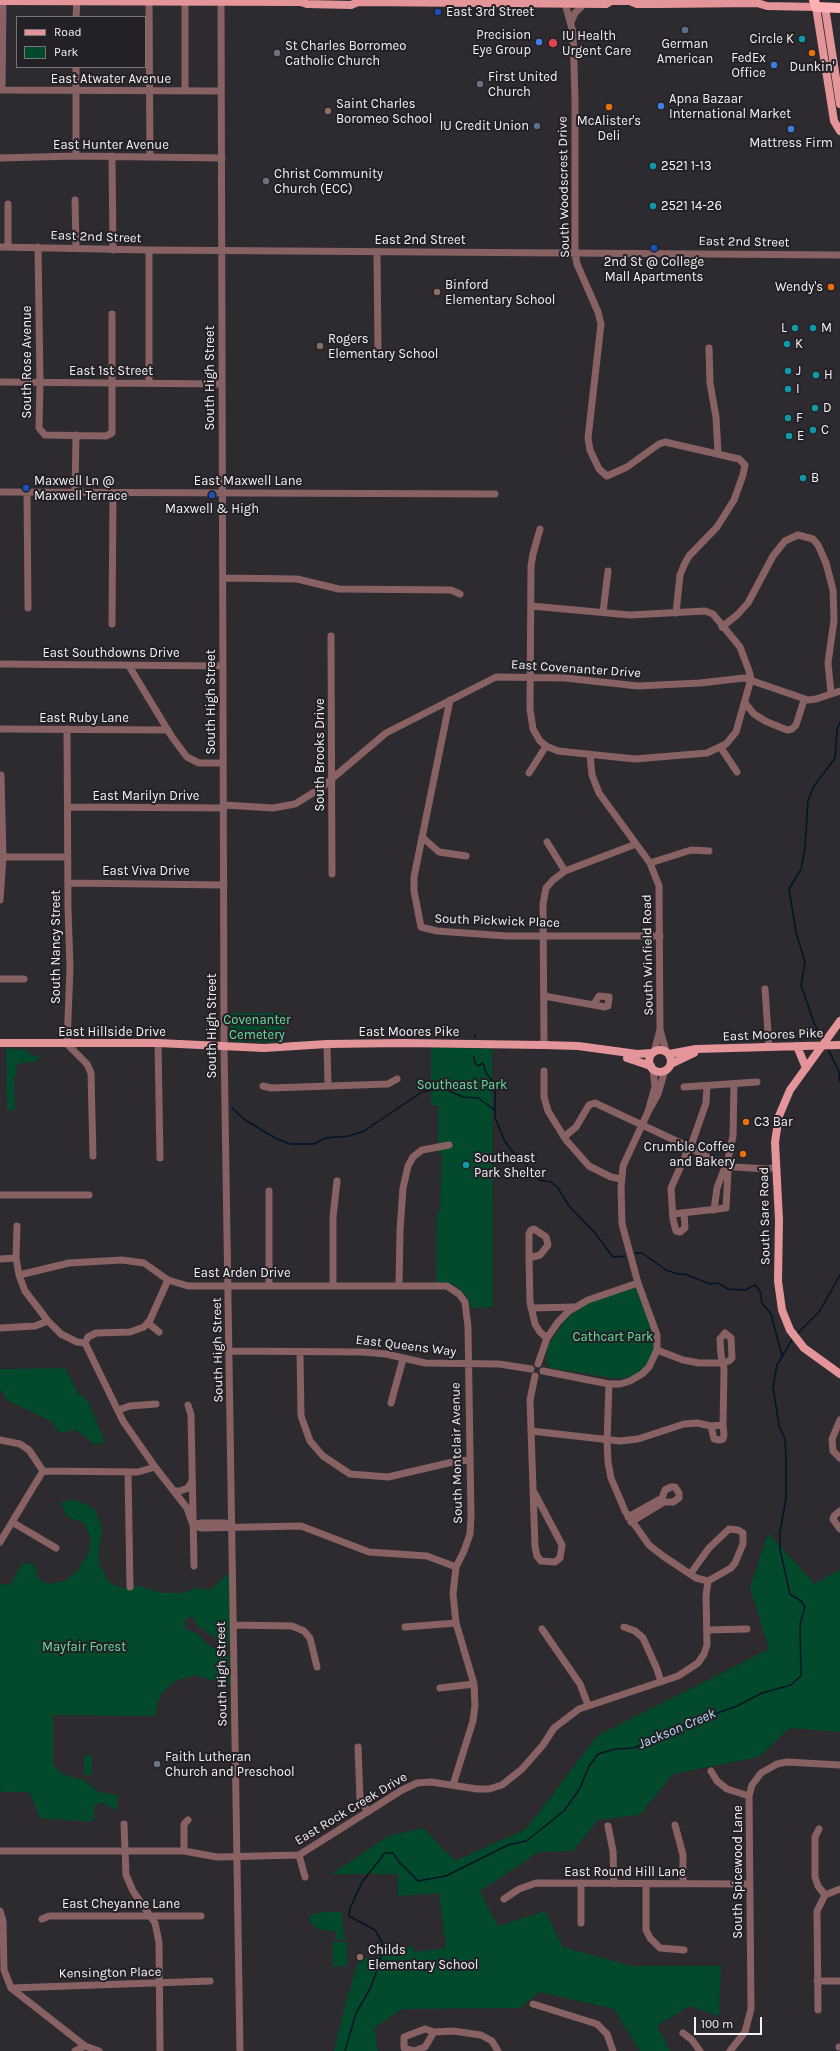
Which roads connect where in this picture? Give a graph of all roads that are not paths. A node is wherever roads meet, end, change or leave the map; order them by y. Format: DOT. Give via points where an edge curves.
graph roads {
  1 [pos="1,1"];
  2 [pos="76,1"];
  3 [pos="166,1"];
  4 [pos="234,1"];
  5 [pos="302,1"];
  6 [pos="360,1"];
  7 [pos="428,1"];
  8 [pos="622,1"];
  9 [pos="760,1"];
  10 [pos="149,2"];
  11 [pos="185,2"];
  12 [pos="221,2"];
  13 [pos="564,2"];
  14 [pos="584,4"];
  15 [pos="606,4"];
  16 [pos="637,4"];
  17 [pos="819,4"];
  18 [pos="840,8"];
  19 [pos="76,16"];
  20 [pos="571,22"];
  21 [pos="76,68"];
  22 [pos="1,90"];
  23 [pos="149,90"];
  24 [pos="76,91"];
  25 [pos="185,91"];
  26 [pos="221,91"];
  27 [pos="840,104"];
  28 [pos="840,131"];
  29 [pos="76,156"];
  30 [pos="112,156"];
  31 [pos="150,157"];
  32 [pos="0,158"];
  33 [pos="222,158"];
  34 [pos="75,200"];
  35 [pos="8,204"];
  36 [pos="0,247"];
  37 [pos="8,247"];
  38 [pos="38,247"];
  39 [pos="76,248"];
  40 [pos="222,249"];
  41 [pos="113,250"];
  42 [pos="149,250"];
  43 [pos="377,252"];
  44 [pos="576,252"];
  45 [pos="840,255"];
  46 [pos="112,314"];
  47 [pos="709,348"];
  48 [pos="378,351"];
  49 [pos="0,382"];
  50 [pos="40,382"];
  51 [pos="113,382"];
  52 [pos="150,383"];
  53 [pos="222,384"];
  54 [pos="76,436"];
  55 [pos="718,453"];
  56 [pos="0,492"];
  57 [pos="28,492"];
  58 [pos="75,493"];
  59 [pos="112,493"];
  60 [pos="223,493"];
  61 [pos="495,494"];
  62 [pos="540,529"];
  63 [pos="608,571"];
  64 [pos="222,578"];
  65 [pos="460,594"];
  66 [pos="531,606"];
  67 [pos="28,608"];
  68 [pos="603,612"];
  69 [pos="676,613"];
  70 [pos="112,624"];
  71 [pos="722,627"];
  72 [pos="331,636"];
  73 [pos="0,664"];
  74 [pos="129,666"];
  75 [pos="222,666"];
  76 [pos="531,678"];
  77 [pos="751,679"];
  78 [pos="840,691"];
  79 [pos="831,693"];
  80 [pos="450,700"];
  81 [pos="804,700"];
  82 [pos="745,703"];
  83 [pos="0,729"];
  84 [pos="67,729"];
  85 [pos="168,730"];
  86 [pos="546,746"];
  87 [pos="721,748"];
  88 [pos="590,755"];
  89 [pos="223,763"];
  90 [pos="738,772"];
  91 [pos="529,773"];
  92 [pos="1,775"];
  93 [pos="332,778"];
  94 [pos="1,796"];
  95 [pos="224,806"];
  96 [pos="68,807"];
  97 [pos="422,837"];
  98 [pos="547,842"];
  99 [pos="636,844"];
  100 [pos="709,851"];
  101 [pos="466,856"];
  102 [pos="3,857"];
  103 [pos="67,857"];
  104 [pos="650,862"];
  105 [pos="564,871"];
  106 [pos="332,874"];
  107 [pos="68,883"];
  108 [pos="224,885"];
  109 [pos="0,900"];
  110 [pos="543,936"];
  111 [pos="660,936"];
  112 [pos="24,978"];
  113 [pos="0,979"];
  114 [pos="765,989"];
  115 [pos="544,996"];
  116 [pos="594,1004"];
  117 [pos="840,1023"];
  118 [pos="660,1030"];
  119 [pos="0,1043"];
  120 [pos="158,1043"];
  121 [pos="67,1044"];
  122 [pos="327,1044"];
  123 [pos="544,1045"];
  124 [pos="837,1045"];
  125 [pos="224,1046"];
  126 [pos="797,1046"];
  127 [pos="820,1046"];
  128 [pos="769,1047"];
  129 [pos="595,1049"];
  130 [pos="706,1049"];
  131 [pos="653,1052"];
  132 [pos="667,1052"];
  133 [pos="671,1064"];
  134 [pos="652,1067"];
  135 [pos="806,1068"];
  136 [pos="665,1070"];
  137 [pos="544,1071"];
  138 [pos="397,1079"];
  139 [pos="757,1082"];
  140 [pos="734,1084"];
  141 [pos="328,1085"];
  142 [pos="263,1086"];
  143 [pos="707,1086"];
  144 [pos="684,1087"];
  145 [pos="648,1112"];
  146 [pos="643,1124"];
  147 [pos="564,1137"];
  148 [pos="688,1144"];
  149 [pos="449,1145"];
  150 [pos="691,1151"];
  151 [pos="93,1156"];
  152 [pos="160,1158"];
  153 [pos="728,1166"];
  154 [pos="775,1167"];
  155 [pos="621,1179"];
  156 [pos="337,1181"];
  157 [pos="717,1188"];
  158 [pos="728,1190"];
  159 [pos="269,1191"];
  160 [pos="0,1195"];
  161 [pos="88,1195"];
  162 [pos="714,1210"];
  163 [pos="684,1213"];
  164 [pos="673,1214"];
  165 [pos="17,1226"];
  166 [pos="16,1258"];
  167 [pos="529,1258"];
  168 [pos="0,1259"];
  169 [pos="19,1275"];
  170 [pos="168,1280"];
  171 [pos="638,1283"];
  172 [pos="229,1285"];
  173 [pos="269,1285"];
  174 [pos="333,1285"];
  175 [pos="399,1285"];
  176 [pos="449,1287"];
  177 [pos="575,1307"];
  178 [pos="531,1308"];
  179 [pos="557,1308"];
  180 [pos="564,1315"];
  181 [pos="48,1321"];
  182 [pos="148,1324"];
  183 [pos="0,1328"];
  184 [pos="159,1332"];
  185 [pos="547,1338"];
  186 [pos="85,1343"];
  187 [pos="657,1350"];
  188 [pos="230,1351"];
  189 [pos="300,1352"];
  190 [pos="403,1359"];
  191 [pos="538,1364"];
  192 [pos="468,1365"];
  193 [pos="531,1369"];
  194 [pos="543,1371"];
  195 [pos="840,1374"];
  196 [pos="535,1376"];
  197 [pos="609,1384"];
  198 [pos="391,1403"];
  199 [pos="156,1404"];
  200 [pos="188,1405"];
  201 [pos="118,1410"];
  202 [pos="840,1420"];
  203 [pos="722,1425"];
  204 [pos="711,1426"];
  205 [pos="531,1431"];
  206 [pos="0,1440"];
  207 [pos="607,1441"];
  208 [pos="840,1458"];
  209 [pos="470,1460"];
  210 [pos="155,1467"];
  211 [pos="43,1471"];
  212 [pos="128,1472"];
  213 [pos="191,1483"];
  214 [pos="174,1491"];
  215 [pos="535,1494"];
  216 [pos="665,1498"];
  217 [pos="840,1511"];
  218 [pos="548,1518"];
  219 [pos="629,1519"];
  220 [pos="535,1520"];
  221 [pos="12,1522"];
  222 [pos="193,1525"];
  223 [pos="232,1527"];
  224 [pos="840,1529"];
  225 [pos="0,1542"];
  226 [pos="56,1548"];
  227 [pos="194,1566"];
  228 [pos="456,1567"];
  229 [pos="691,1574"];
  230 [pos="706,1581"];
  231 [pos="130,1587"];
  232 [pos="456,1623"];
  233 [pos="233,1625"];
  234 [pos="405,1627"];
  235 [pos="624,1627"];
  236 [pos="542,1629"];
  237 [pos="747,1629"];
  238 [pos="707,1630"];
  239 [pos="317,1667"];
  240 [pos="661,1682"];
  241 [pos="474,1684"];
  242 [pos="440,1688"];
  243 [pos="588,1705"];
  244 [pos="358,1747"];
  245 [pos="840,1765"];
  246 [pos="711,1771"];
  247 [pos="453,1785"];
  248 [pos="749,1796"];
  249 [pos="368,1812"];
  250 [pos="188,1820"];
  251 [pos="124,1824"];
  252 [pos="675,1825"];
  253 [pos="608,1826"];
  254 [pos="819,1830"];
  255 [pos="0,1851"];
  256 [pos="124,1851"];
  257 [pos="184,1851"];
  258 [pos="300,1855"];
  259 [pos="237,1857"];
  260 [pos="305,1877"];
  261 [pos="581,1883"];
  262 [pos="614,1884"];
  263 [pos="646,1884"];
  264 [pos="683,1884"];
  265 [pos="750,1884"];
  266 [pos="840,1889"];
  267 [pos="825,1895"];
  268 [pos="504,1899"];
  269 [pos="0,1911"];
  270 [pos="150,1916"];
  271 [pos="201,1916"];
  272 [pos="42,1919"];
  273 [pos="581,1923"];
  274 [pos="684,1950"];
  275 [pos="817,1981"];
  276 [pos="840,1981"];
  277 [pos="210,1982"];
  278 [pos="159,1984"];
  279 [pos="11,1988"];
  280 [pos="533,2004"];
  281 [pos="818,2010"];
  282 [pos="434,2032"];
  283 [pos="683,2033"];
  284 [pos="85,2046"];
  285 [pos="74,2051"];
  286 [pos="100,2051"];
  287 [pos="160,2051"];
  288 [pos="240,2051"];
  289 [pos="498,2051"];
  290 [pos="613,2051"];
  291 [pos="700,2051"];
  292 [pos="730,2051"];
  1 -- 2 [label="main road"];
  1 -- 22 [label="street"];
  2 -- 10 [label="main road"];
  2 -- 19 [label="street"];
  3 -- 10 [label="main road"];
  3 -- 11 [label="main road"];
  4 -- 5 [label="main road"];
  4 -- 12 [label="main road"];
  5 -- 6 [label="main road" via="307,4 351,5"];
  6 -- 7 [label="main road"];
  7 -- 13 [label="main road"];
  8 -- 15 [label="main road" via="611,1"];
  8 -- 16 [label="main road"];
  9 -- 16 [label="main road"];
  9 -- 17 [label="main road" via="767,6"];
  10 -- 23 [label="street"];
  11 -- 12 [label="main road"];
  11 -- 25 [label="street"];
  12 -- 26 [label="street, South High Street"];
  13 -- 14 [label="main road"];
  13 -- 20 [label="street, South Woodscrest Drive"];
  14 -- 15 [label="main road"];
  14 -- 20 [label="street" via="575,13"];
  15 -- 16 [label="main road"];
  17 -- 18 [label="highway"];
  17 -- 27 [label="main road"];
  17 -- 28 [label="main road" via="834,121"];
  20 -- 44 [label="street, South Woodscrest Drive" via="575,98"];
  21 -- 24 [label="street"];
  22 -- 24 [label="street, East Atwater Avenue"];
  23 -- 24 [label="street, East Atwater Avenue"];
  23 -- 25 [label="street, East Atwater Avenue"];
  23 -- 31 [label="street"];
  24 -- 29 [label="street"];
  25 -- 26 [label="street, East Atwater Avenue"];
  26 -- 33 [label="street, South High Street"];
  29 -- 30 [label="street, East Hunter Avenue"];
  29 -- 32 [label="street, East Hunter Avenue"];
  30 -- 31 [label="street, East Hunter Avenue"];
  30 -- 41 [label="street"];
  31 -- 33 [label="street, East Hunter Avenue"];
  33 -- 40 [label="street, South High Street"];
  34 -- 39 [label="street"];
  35 -- 37 [label="street"];
  36 -- 37 [label="street, East 2nd Street"];
  37 -- 38 [label="street, East 2nd Street"];
  38 -- 39 [label="street, East 2nd Street"];
  38 -- 50 [label="street, South Rose Avenue"];
  39 -- 41 [label="street, East 2nd Street"];
  40 -- 42 [label="street, East 2nd Street"];
  40 -- 43 [label="street, East 2nd Street"];
  40 -- 53 [label="street, South High Street"];
  41 -- 42 [label="street, East 2nd Street"];
  42 -- 52 [label="street"];
  43 -- 44 [label="street, East 2nd Street"];
  43 -- 48 [label="street"];
  44 -- 45 [label="street, East 2nd Street"];
  44 -- 55 [label="street, South Woodscrest Drive" via="577,264 601,320 588,438 590,450 600,469 606,475 613,474 662,443 677,443"];
  46 -- 51 [label="street"];
  47 -- 55 [label="street"];
  49 -- 50 [label="street, East 1st Street"];
  50 -- 51 [label="street, East 1st Street"];
  50 -- 54 [label="street, South Rose Avenue" via="39,430 48,436"];
  51 -- 52 [label="street, East 1st Street"];
  51 -- 54 [label="street" via="112,433 106,436"];
  52 -- 53 [label="street, East 1st Street"];
  53 -- 60 [label="street, South High Street"];
  54 -- 58 [label="street"];
  55 -- 69 [label="street, South Woodscrest Drive" via="742,460 745,467 744,475 734,500 717,527 689,556 684,565 680,575"];
  56 -- 57 [label="street, East Maxwell Lane"];
  57 -- 58 [label="street, East Maxwell Lane"];
  57 -- 67 [label="street"];
  58 -- 59 [label="street, East Maxwell Lane"];
  59 -- 60 [label="street, East Maxwell Lane"];
  59 -- 70 [label="street"];
  60 -- 61 [label="street, East Maxwell Lane"];
  60 -- 64 [label="street, South High Street"];
  62 -- 66 [label="street" via="532,559"];
  63 -- 68 [label="street"];
  64 -- 65 [label="street" via="297,579 339,589 451,590"];
  64 -- 75 [label="street, South High Street"];
  66 -- 68 [label="street"];
  66 -- 76 [label="street"];
  68 -- 69 [label="street" via="630,615"];
  69 -- 71 [label="street" via="708,612 715,616"];
  71 -- 77 [label="street" via="740,647"];
  71 -- 79 [label="street" via="748,602 782,543 794,536 812,538 824,557 832,582 834,620 828,663"];
  72 -- 93 [label="street, South Brooks Drive"];
  73 -- 74 [label="street, East Southdowns Drive"];
  74 -- 75 [label="street, East Southdowns Drive"];
  74 -- 85 [label="street"];
  75 -- 89 [label="street, South High Street"];
  76 -- 77 [label="street, East Covenanter Drive" via="565,678 638,686"];
  76 -- 80 [label="street, East Covenanter Drive" via="496,677"];
  76 -- 86 [label="street" via="531,724 535,734"];
  77 -- 81 [label="street, East Covenanter Drive"];
  77 -- 82 [label="street"];
  78 -- 79 [label="street"];
  79 -- 81 [label="street" via="816,699"];
  80 -- 93 [label="street, East Covenanter Drive" via="386,733"];
  80 -- 97 [label="street, South Pickwick Place"];
  81 -- 82 [label="street" via="796,725 787,730 754,714"];
  82 -- 87 [label="street" via="736,732"];
  83 -- 84 [label="street, East Ruby Lane"];
  84 -- 85 [label="street, East Ruby Lane"];
  84 -- 96 [label="street, South Nancy Street"];
  85 -- 89 [label="street" via="193,761"];
  86 -- 88 [label="street" via="558,751"];
  86 -- 91 [label="street"];
  87 -- 88 [label="street" via="703,754 635,759"];
  87 -- 90 [label="street"];
  88 -- 99 [label="street, South Winfield Road" via="592,775 598,793"];
  89 -- 95 [label="street, South High Street"];
  92 -- 94 [label="street"];
  93 -- 95 [label="street, East Covenanter Drive" via="308,797 288,806"];
  93 -- 106 [label="street, South Brooks Drive"];
  94 -- 102 [label="street"];
  95 -- 96 [label="street, East Marilyn Drive"];
  95 -- 108 [label="street, South High Street"];
  96 -- 103 [label="street, South Nancy Street"];
  97 -- 101 [label="street" via="439,852"];
  97 -- 110 [label="street, South Pickwick Place" via="414,883 421,927 430,931"];
  98 -- 105 [label="street"];
  99 -- 104 [label="street, South Winfield Road"];
  99 -- 105 [label="street"];
  100 -- 104 [label="street" via="691,850"];
  102 -- 103 [label="street"];
  102 -- 109 [label="street"];
  103 -- 107 [label="street, South Nancy Street"];
  104 -- 111 [label="street, South Winfield Road" via="660,891"];
  105 -- 110 [label="street" via="546,890"];
  107 -- 108 [label="street, East Viva Drive"];
  107 -- 121 [label="street, South Nancy Street" via="70,968"];
  108 -- 125 [label="street, South High Street"];
  110 -- 111 [label="street, South Pickwick Place"];
  110 -- 115 [label="street"];
  111 -- 118 [label="street, South Winfield Road"];
  112 -- 113 [label="street"];
  114 -- 128 [label="street"];
  115 -- 116 [label="street"];
  115 -- 123 [label="street"];
  117 -- 127 [label="main road, South Sare Road"];
  118 -- 131 [label="street, South Winfield Road"];
  118 -- 132 [label="street, South Winfield Road"];
  119 -- 121 [label="main road, East Hillside Drive"];
  120 -- 121 [label="main road, East Hillside Drive"];
  120 -- 125 [label="main road, East Hillside Drive"];
  120 -- 152 [label="street"];
  121 -- 151 [label="street" via="87,1064 91,1073"];
  122 -- 123 [label="main road, East Moores Pike"];
  122 -- 125 [label="main road, East Moores Pike" via="264,1048"];
  122 -- 141 [label="street"];
  123 -- 129 [label="main road, East Moores Pike"];
  124 -- 127 [label="main road, East Moores Pike"];
  125 -- 172 [label="street, South High Street"];
  126 -- 127 [label="main road, East Moores Pike"];
  126 -- 128 [label="main road, East Moores Pike"];
  126 -- 135 [label="main road"];
  127 -- 135 [label="main road, South Sare Road"];
  128 -- 130 [label="main road, East Moores Pike"];
  129 -- 131 [label="main road, East Moores Pike" via="637,1054"];
  129 -- 134 [label="main road, East Moores Pike" via="640,1061"];
  130 -- 132 [label="main road, East Moores Pike"];
  130 -- 133 [label="main road, East Moores Pike"];
  131 -- 132 [label="main road"];
  131 -- 134 [label="main road" via="649,1059"];
  132 -- 133 [label="main road"];
  133 -- 136 [label="main road"];
  134 -- 136 [label="main road" via="658,1071"];
  134 -- 145 [label="street" via="655,1083"];
  135 -- 154 [label="main road, South Sare Road" via="790,1090 779,1116"];
  136 -- 145 [label="street" via="658,1094"];
  137 -- 147 [label="street" via="544,1096 548,1112"];
  138 -- 141 [label="street" via="388,1084"];
  139 -- 140 [label="street"];
  140 -- 143 [label="street"];
  140 -- 153 [label="street" via="733,1136"];
  141 -- 142 [label="street" via="271,1088"];
  143 -- 144 [label="street"];
  143 -- 148 [label="street" via="706,1104"];
  145 -- 146 [label="street"];
  146 -- 147 [label="street" via="602,1104 592,1103 574,1130"];
  146 -- 148 [label="street"];
  146 -- 155 [label="street" via="623,1166"];
  147 -- 155 [label="street" via="589,1166"];
  148 -- 150 [label="street" via="685,1150"];
  149 -- 175 [label="street" via="422,1150 413,1157 408,1166 403,1188"];
  150 -- 153 [label="street"];
  150 -- 164 [label="street" via="671,1188"];
  153 -- 154 [label="street" via="734,1163"];
  153 -- 157 [label="street"];
  153 -- 158 [label="street"];
  154 -- 195 [label="main road, South Sare Road" via="779,1220 778,1293 782,1310 790,1330 804,1348"];
  155 -- 171 [label="street" via="622,1224"];
  156 -- 174 [label="street"];
  157 -- 158 [label="street"];
  157 -- 162 [label="street"];
  158 -- 162 [label="street" via="726,1208"];
  159 -- 173 [label="street"];
  160 -- 161 [label="street"];
  162 -- 163 [label="street"];
  163 -- 164 [label="street"];
  163 -- 164 [label="street" via="685,1228 680,1232 674,1228"];
  165 -- 166 [label="street"];
  166 -- 168 [label="street"];
  166 -- 169 [label="street"];
  167 -- 178 [label="street"];
  169 -- 170 [label="street, East Arden Drive" via="69,1262 122,1260 144,1263"];
  169 -- 181 [label="street" via="24,1291"];
  170 -- 172 [label="street, East Arden Drive" via="188,1286"];
  170 -- 182 [label="street"];
  171 -- 177 [label="street"];
  171 -- 187 [label="street" via="657,1335"];
  172 -- 173 [label="street, East Arden Drive"];
  172 -- 188 [label="street, South High Street"];
  173 -- 174 [label="street, East Arden Drive"];
  174 -- 175 [label="street, East Arden Drive"];
  175 -- 176 [label="street, East Arden Drive"];
  176 -- 192 [label="street, South Montclair Avenue" via="465,1302"];
  177 -- 179 [label="street"];
  177 -- 180 [label="street"];
  178 -- 179 [label="street"];
  178 -- 185 [label="street" via="538,1329"];
  179 -- 180 [label="street"];
  180 -- 185 [label="street"];
  181 -- 183 [label="street" via="35,1326"];
  181 -- 186 [label="street" via="61,1334"];
  182 -- 184 [label="street"];
  182 -- 186 [label="street" via="130,1332 92,1334"];
  185 -- 191 [label="street"];
  186 -- 201 [label="street"];
  187 -- 197 [label="street" via="649,1367 642,1374 630,1381"];
  187 -- 203 [label="street" via="683,1360 723,1363"];
  188 -- 189 [label="street, East Queens Way"];
  188 -- 223 [label="street, South High Street"];
  189 -- 190 [label="street, East Queens Way" via="362,1352"];
  189 -- 209 [label="street" via="301,1416 310,1441 323,1456 350,1474 388,1477"];
  190 -- 192 [label="street, East Queens Way"];
  190 -- 198 [label="street"];
  191 -- 193 [label="street"];
  191 -- 194 [label="street"];
  192 -- 193 [label="street, East Queens Way" via="500,1364"];
  192 -- 209 [label="street, South Montclair Avenue"];
  193 -- 196 [label="street"];
  194 -- 196 [label="street" via="539,1376"];
  194 -- 197 [label="street"];
  196 -- 205 [label="street" via="530,1400"];
  197 -- 207 [label="street"];
  199 -- 201 [label="street" via="130,1406"];
  200 -- 213 [label="street" via="191,1415"];
  201 -- 210 [label="street" via="137,1443"];
  202 -- 208 [label="street" via="832,1439 834,1451"];
  203 -- 204 [label="street"];
  203 -- 204 [label="street" via="724,1435 719,1440 714,1439"];
  204 -- 207 [label="street" via="684,1424 638,1439"];
  205 -- 207 [label="street"];
  205 -- 215 [label="street"];
  206 -- 211 [label="street" via="20,1444 29,1450"];
  207 -- 219 [label="street" via="612,1478"];
  209 -- 228 [label="street, South Montclair Avenue" via="470,1534"];
  210 -- 212 [label="street"];
  210 -- 214 [label="street"];
  211 -- 212 [label="street"];
  211 -- 221 [label="street"];
  212 -- 231 [label="street"];
  213 -- 214 [label="street" via="188,1488"];
  213 -- 222 [label="street"];
  214 -- 222 [label="street" via="187,1508"];
  215 -- 218 [label="street"];
  215 -- 220 [label="street"];
  216 -- 219 [label="street"];
  217 -- 224 [label="street" via="833,1519"];
  218 -- 220 [label="street"];
  218 -- 220 [label="street" via="562,1545 560,1558 555,1562 541,1561 537,1556"];
  219 -- 229 [label="street" via="649,1544"];
  221 -- 225 [label="street"];
  221 -- 226 [label="street"];
  222 -- 223 [label="street" via="201,1528"];
  222 -- 227 [label="street"];
  223 -- 228 [label="street" via="301,1526 369,1552 427,1556"];
  223 -- 233 [label="street, South High Street"];
  228 -- 232 [label="street, South Montclair Avenue" via="453,1594"];
  229 -- 230 [label="street"];
  229 -- 230 [label="street" via="704,1555 729,1529 743,1533 738,1559 730,1568"];
  230 -- 238 [label="street, East Rock Creek Drive"];
  232 -- 234 [label="street"];
  232 -- 241 [label="street, South Montclair Avenue"];
  233 -- 239 [label="street" via="292,1626 304,1631 310,1638"];
  233 -- 259 [label="street, South High Street"];
  235 -- 240 [label="street" via="635,1631 643,1638"];
  236 -- 243 [label="street" via="580,1684"];
  237 -- 238 [label="street"];
  238 -- 240 [label="street, East Rock Creek Drive" via="707,1645 698,1663 678,1676"];
  240 -- 243 [label="street, East Rock Creek Drive"];
  241 -- 242 [label="street"];
  241 -- 247 [label="street, South Montclair Avenue" via="473,1721"];
  243 -- 247 [label="street, East Rock Creek Drive" via="554,1728 522,1769 502,1785 477,1789"];
  244 -- 249 [label="street" via="360,1799"];
  245 -- 248 [label="street, South Spicewood Lane" via="786,1762 777,1764 757,1777"];
  246 -- 248 [label="street" via="717,1781 727,1789"];
  247 -- 249 [label="street, East Rock Creek Drive" via="417,1783"];
  248 -- 265 [label="street, South Spicewood Lane"];
  249 -- 258 [label="street, East Rock Creek Drive"];
  250 -- 257 [label="street" via="184,1824"];
  251 -- 256 [label="street"];
  252 -- 264 [label="street" via="682,1855"];
  253 -- 262 [label="street" via="613,1851"];
  254 -- 267 [label="street" via="814,1837 815,1878"];
  255 -- 256 [label="street, East Rock Creek Drive"];
  256 -- 257 [label="street, East Rock Creek Drive"];
  256 -- 270 [label="street" via="126,1875 133,1891"];
  257 -- 259 [label="street, East Rock Creek Drive" via="217,1857"];
  258 -- 259 [label="street, East Rock Creek Drive"];
  258 -- 260 [label="street"];
  259 -- 288 [label="street, South High Street"];
  261 -- 262 [label="street, East Round Hill Lane"];
  261 -- 268 [label="street, East Round Hill Lane" via="530,1884"];
  261 -- 273 [label="street"];
  262 -- 263 [label="street, East Round Hill Lane"];
  263 -- 264 [label="street, East Round Hill Lane"];
  263 -- 274 [label="street" via="646,1930 650,1938 660,1948"];
  264 -- 265 [label="street, East Round Hill Lane"];
  265 -- 292 [label="street, South Spicewood Lane" via="750,2013 745,2032"];
  266 -- 267 [label="street"];
  267 -- 275 [label="street" via="819,1903 816,1915"];
  269 -- 279 [label="street" via="3,1921 4,1970"];
  270 -- 271 [label="street, East Cheyanne Lane"];
  270 -- 272 [label="street, East Cheyanne Lane" via="49,1916"];
  270 -- 278 [label="street" via="155,1923 159,1942"];
  275 -- 276 [label="street"];
  275 -- 281 [label="street"];
  277 -- 278 [label="street, Kensington Place"];
  278 -- 279 [label="street, Kensington Place"];
  278 -- 287 [label="street"];
  279 -- 284 [label="street"];
  280 -- 290 [label="street" via="597,2024 608,2034"];
  282 -- 289 [label="street" via="453,2031 481,2035 492,2040"];
  283 -- 291 [label="street"];
  284 -- 285 [label="street"];
  284 -- 286 [label="street"];
}
